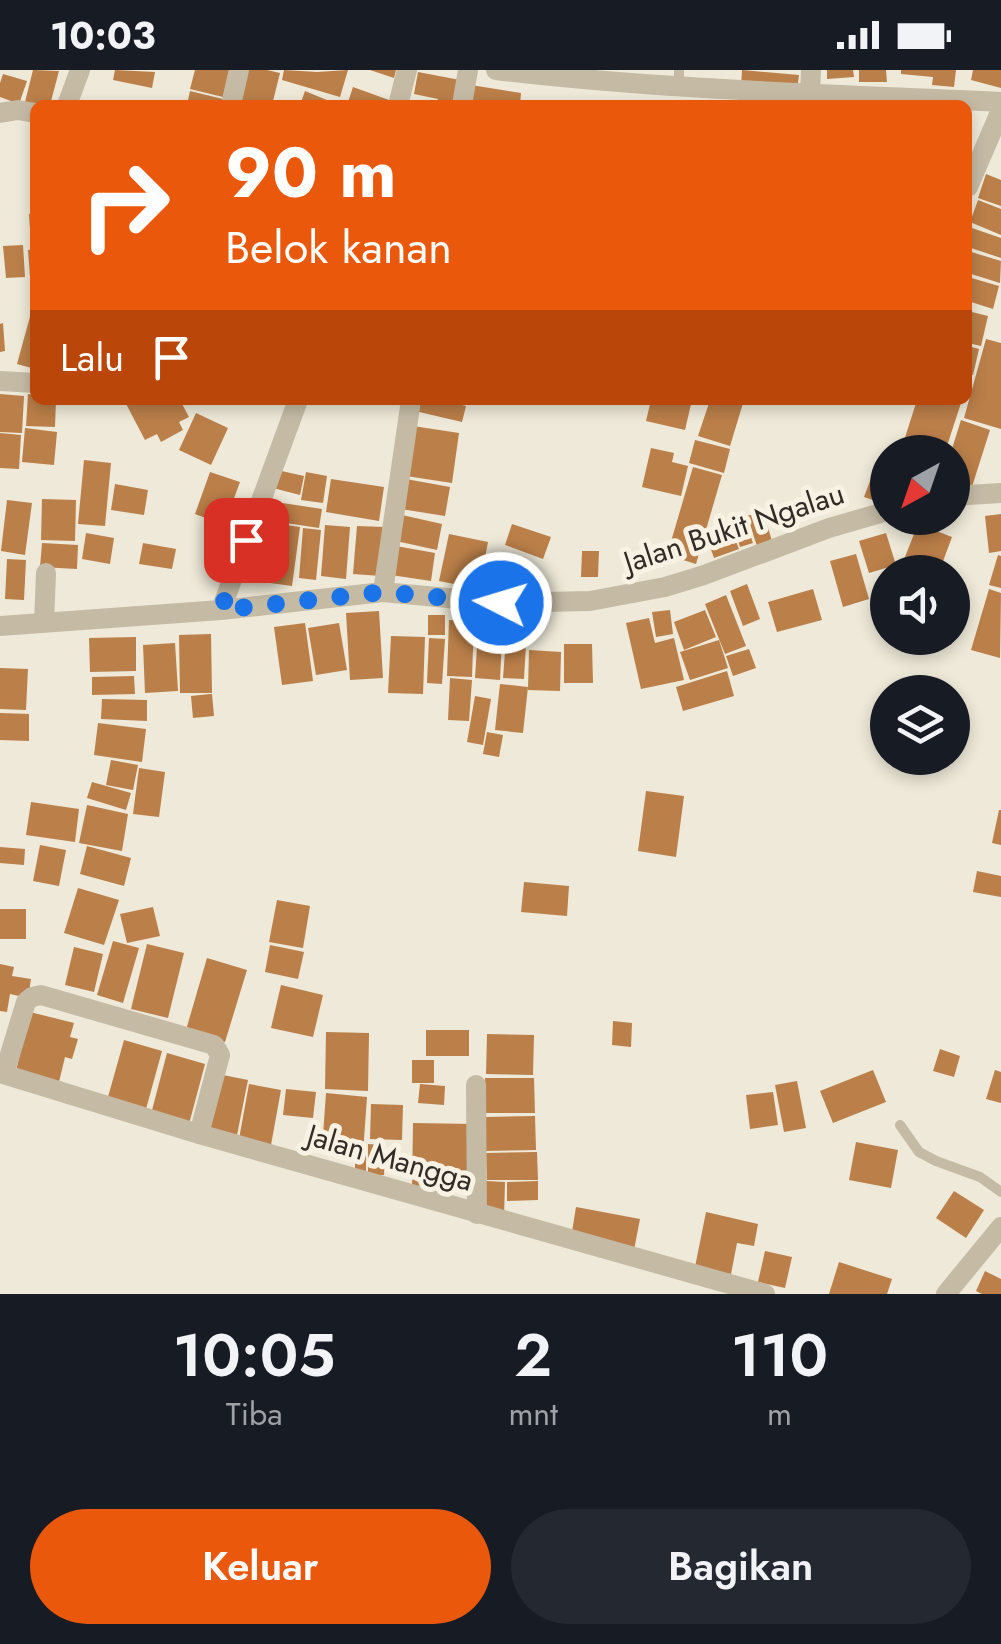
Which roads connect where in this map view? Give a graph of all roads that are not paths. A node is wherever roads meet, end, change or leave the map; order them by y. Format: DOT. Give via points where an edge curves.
graph roads {
  1 [pos="80,70"];
  2 [pos="239,70"];
  3 [pos="407,70"];
  4 [pos="468,70"];
  5 [pos="496,70"];
  6 [pos="811,70"];
  7 [pos="554,73"];
  8 [pos="679,78"];
  9 [pos="810,94"];
  10 [pos="69,100"];
  11 [pos="231,100"];
  12 [pos="399,100"];
  13 [pos="463,100"];
  14 [pos="874,100"];
  15 [pos="972,102"];
  16 [pos="1001,102"];
  17 [pos="1001,110"];
  18 [pos="30,112"];
  19 [pos="0,113"];
  20 [pos="972,179"];
  21 [pos="0,382"];
  22 [pos="30,384"];
  23 [pos="296,405"];
  24 [pos="409,405"];
  25 [pos="1001,493"];
  26 [pos="970,495"];
  27 [pos="870,516"];
  28 [pos="46,573"];
  29 [pos="383,592"];
  30 [pos="221,610"];
  31 [pos="44,623"];
  32 [pos="0,626"];
  33 [pos="2,1073"];
  34 [pos="476,1084"];
  35 [pos="900,1125"];
  36 [pos="199,1134"];
  37 [pos="1001,1192"];
  38 [pos="477,1214"];
  39 [pos="1001,1227"];
  40 [pos="766,1294"];
  41 [pos="946,1294"];
  1 -- 10 [label="street"];
  2 -- 11 [label="street"];
  3 -- 12 [label="street"];
  4 -- 13 [label="street"];
  5 -- 7 [label="street"];
  6 -- 9 [label="street"];
  7 -- 8 [label="street"];
  8 -- 9 [label="street"];
  9 -- 14 [label="street"];
  15 -- 16 [label="street"];
  17 -- 20 [label="street"];
  18 -- 19 [label="street"];
  21 -- 22 [label="street"];
  23 -- 30 [label="street"];
  24 -- 29 [label="street"];
  25 -- 26 [label="street"];
  27 -- 29 [label="street, Jalan Bukit Ngalau" via="704,575 590,601 501,603"];
  28 -- 31 [label="street"];
  29 -- 30 [label="street, Jalan Bukit Ngalau"];
  30 -- 31 [label="street, Jalan Bukit Ngalau"];
  31 -- 32 [label="street, Jalan Bukit Ngalau"];
  33 -- 36 [label="street, Jalan Mangga"];
  33 -- 36 [label="street" via="26,1002 42,994 214,1046 220,1055"];
  34 -- 38 [label="street"];
  35 -- 37 [label="lane" via="919,1152"];
  36 -- 38 [label="street, Jalan Mangga"];
  38 -- 40 [label="street, Jalan Mangga"];
  39 -- 41 [label="street"];
}
